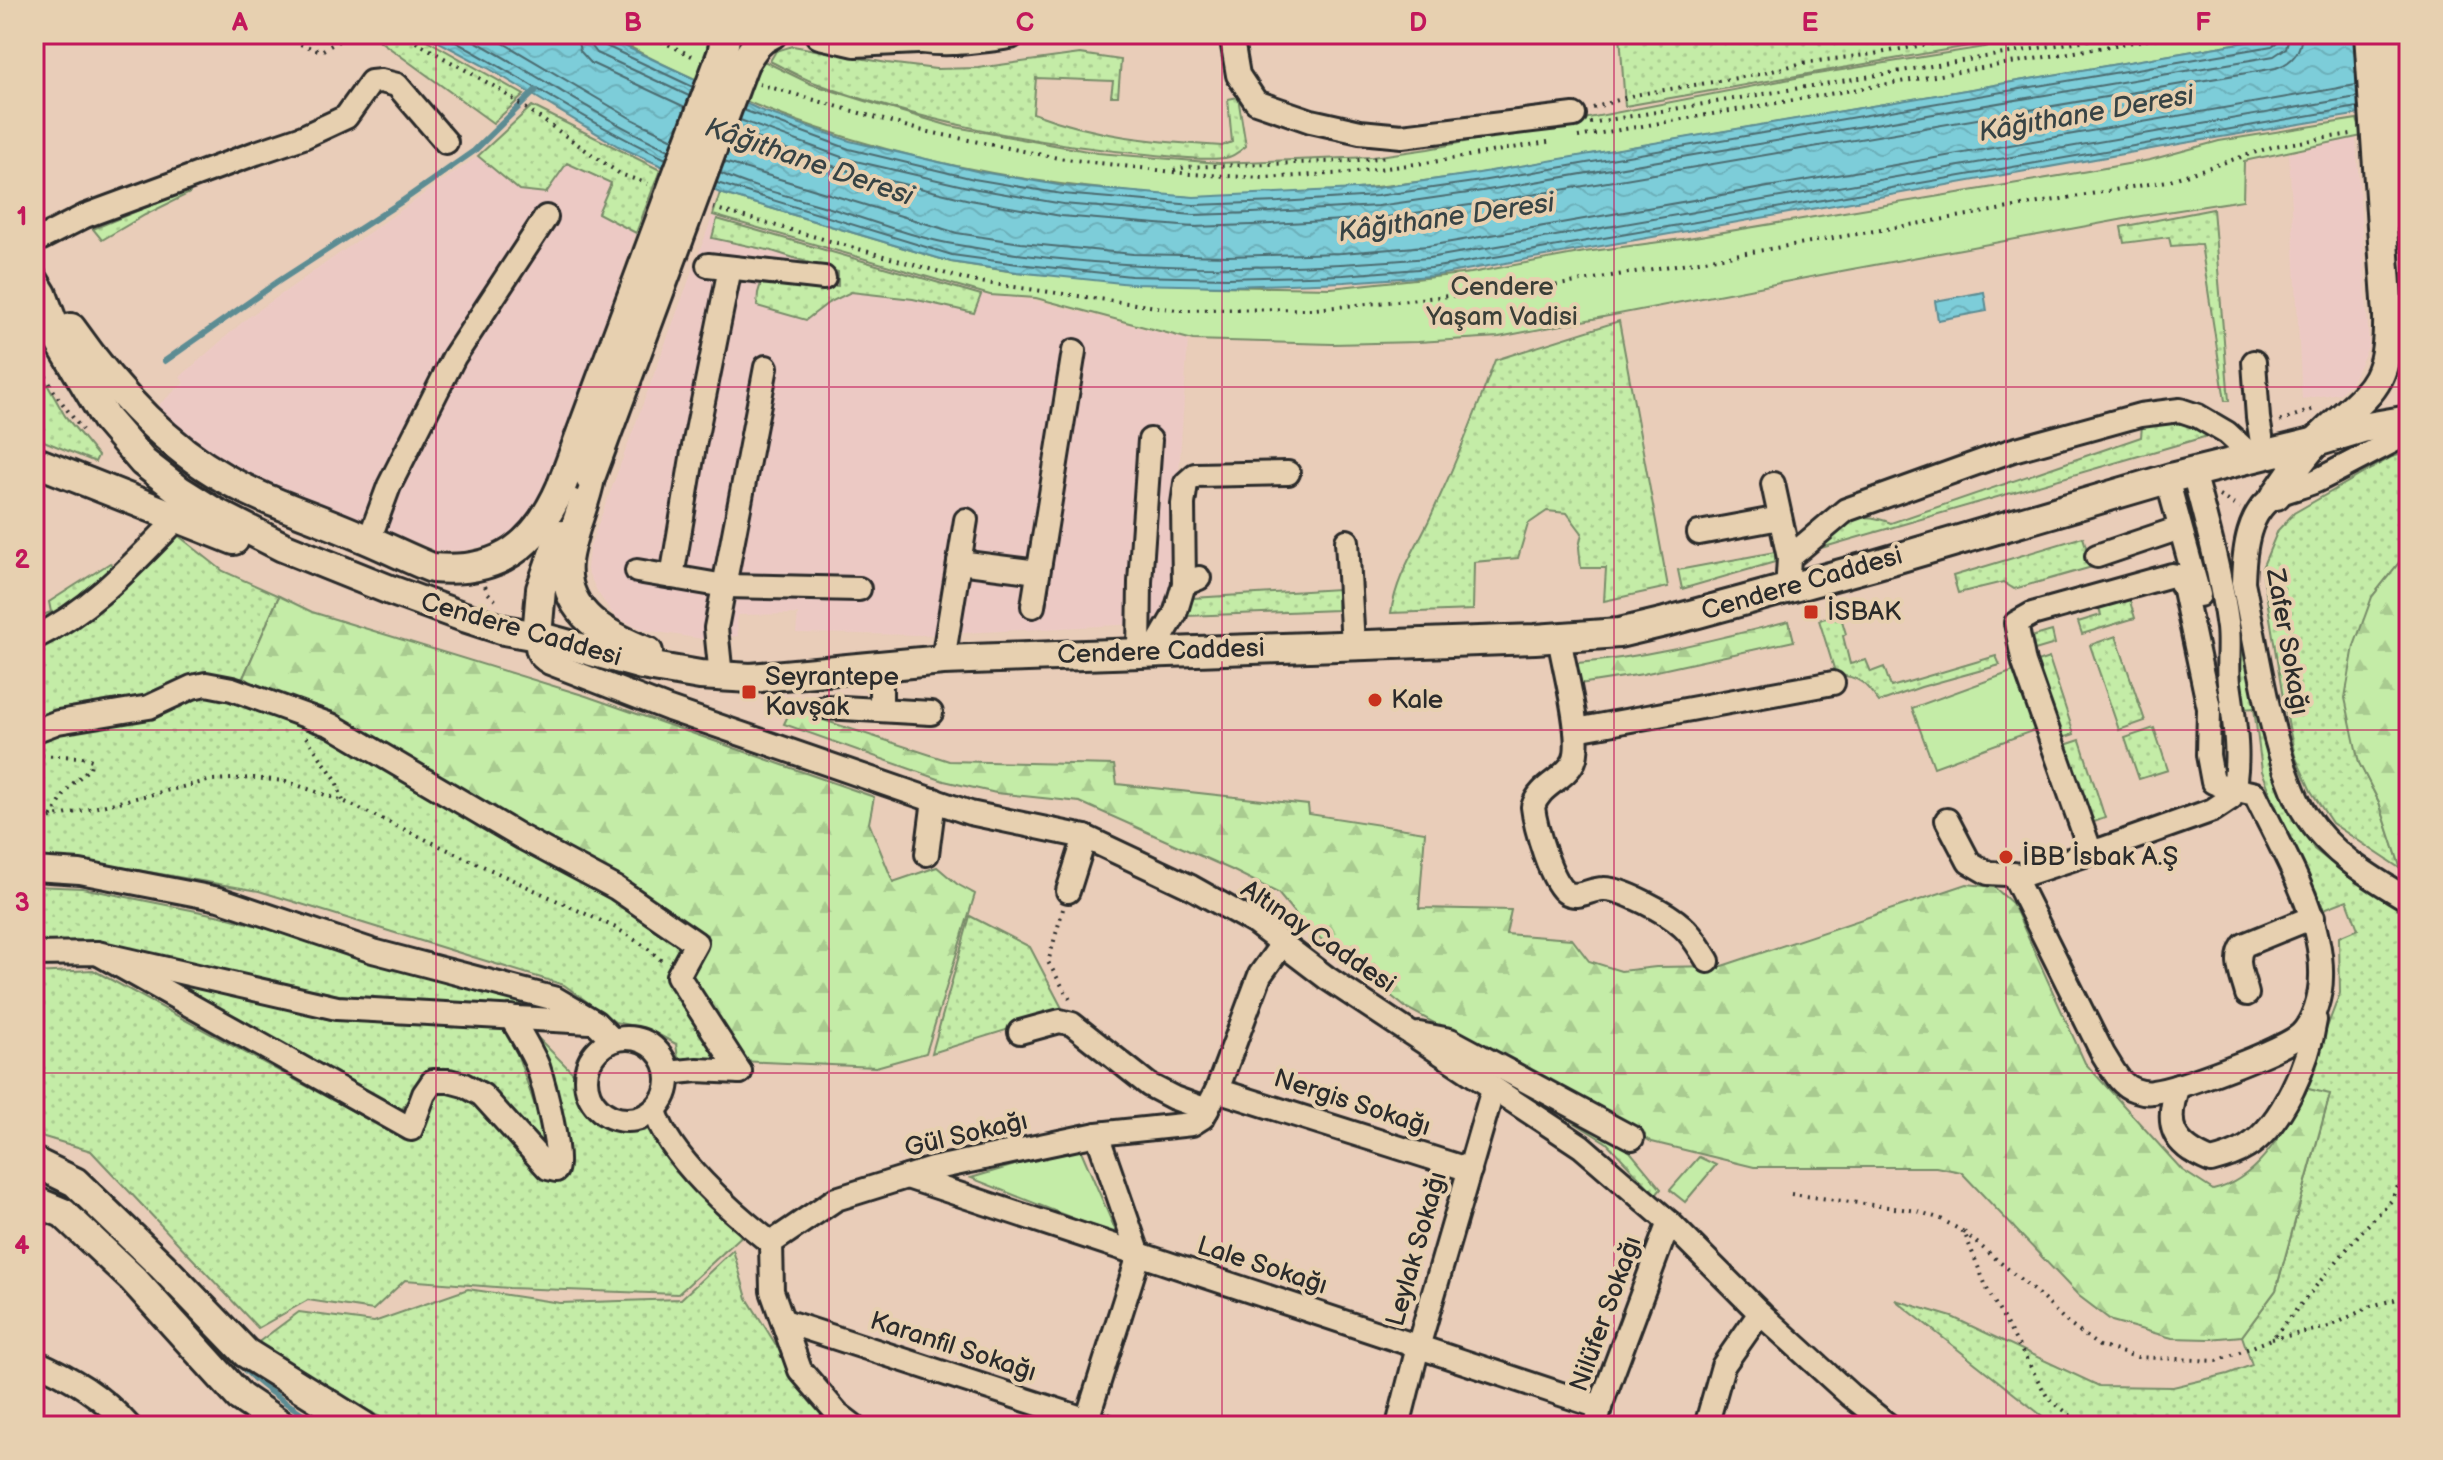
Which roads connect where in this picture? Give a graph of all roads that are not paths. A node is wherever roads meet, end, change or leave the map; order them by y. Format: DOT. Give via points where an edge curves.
graph roads {
  1 [pos="772,34"];
  2 [pos="820,34"];
  3 [pos="1010,34"];
  4 [pos="1231,34"];
  5 [pos="2369,34"];
  6 [pos="2395,34"];
  7 [pos="909,37"];
  8 [pos="730,59"];
  9 [pos="1577,120"];
  10 [pos="446,142"];
  11 [pos="546,217"];
  12 [pos="2409,222"];
  13 [pos="34,242"];
  14 [pos="824,278"];
  15 [pos="38,288"];
  16 [pos="1074,351"];
  17 [pos="2254,362"];
  18 [pos="766,367"];
  19 [pos="2409,420"];
  20 [pos="2409,433"];
  21 [pos="1150,440"];
  22 [pos="2316,442"];
  23 [pos="2258,455"];
  24 [pos="34,461"];
  25 [pos="1288,473"];
  26 [pos="2180,476"];
  27 [pos="590,478"];
  28 [pos="1773,484"];
  29 [pos="2276,495"];
  30 [pos="178,518"];
  31 [pos="1780,518"];
  32 [pos="966,520"];
  33 [pos="2180,528"];
  34 [pos="1699,533"];
  35 [pos="369,540"];
  36 [pos="1347,541"];
  37 [pos="2097,556"];
  38 [pos="1789,558"];
  39 [pos="959,562"];
  40 [pos="637,571"];
  41 [pos="1038,572"];
  42 [pos="672,577"];
  43 [pos="725,586"];
  44 [pos="1792,588"];
  45 [pos="859,589"];
  46 [pos="390,590"];
  47 [pos="1033,606"];
  48 [pos="537,636"];
  49 [pos="1559,637"];
  50 [pos="34,638"];
  51 [pos="1353,645"];
  52 [pos="1146,652"];
  53 [pos="943,660"];
  54 [pos="881,666"];
  55 [pos="710,676"];
  56 [pos="2229,682"];
  57 [pos="1833,683"];
  58 [pos="825,707"];
  59 [pos="881,710"];
  60 [pos="931,713"];
  61 [pos="1576,730"];
  62 [pos="34,731"];
  63 [pos="2233,789"];
  64 [pos="934,800"];
  65 [pos="1947,820"];
  66 [pos="1085,837"];
  67 [pos="2091,853"];
  68 [pos="927,854"];
  69 [pos="34,869"];
  70 [pos="2013,874"];
  71 [pos="1068,891"];
  72 [pos="2409,900"];
  73 [pos="2313,917"];
  74 [pos="1283,943"];
  75 [pos="97,953"];
  76 [pos="34,954"];
  77 [pos="1708,961"];
  78 [pos="2247,994"];
  79 [pos="2317,1003"];
  80 [pos="511,1017"];
  81 [pos="595,1022"];
  82 [pos="1406,1031"];
  83 [pos="1020,1032"];
  84 [pos="613,1040"];
  85 [pos="668,1073"];
  86 [pos="2178,1086"];
  87 [pos="1493,1089"];
  88 [pos="1212,1100"];
  89 [pos="655,1110"];
  90 [pos="1097,1134"];
  91 [pos="1632,1138"];
  92 [pos="34,1162"];
  93 [pos="1470,1170"];
  94 [pos="907,1177"];
  95 [pos="34,1201"];
  96 [pos="1669,1222"];
  97 [pos="771,1243"];
  98 [pos="1139,1255"];
  99 [pos="1760,1313"];
  100 [pos="784,1321"];
  101 [pos="1418,1347"];
  102 [pos="34,1361"];
  103 [pos="1598,1417"];
  104 [pos="1093,1424"];
  105 [pos="129,1426"];
  106 [pos="283,1426"];
  107 [pos="363,1426"];
  108 [pos="854,1426"];
  109 [pos="1398,1426"];
  110 [pos="1706,1426"];
  111 [pos="1889,1426"];
  1 -- 8 [label="main road"];
  2 -- 7 [label="main road" via="855,42"];
  3 -- 7 [label="main road" via="968,40"];
  4 -- 9 [label="street" via="1238,75 1256,102 1311,121 1402,136"];
  5 -- 22 [label="main road, bridge" via="2388,315 2386,358 2374,387"];
  6 -- 12 [label="main road, bridge"];
  8 -- 27 [label="main road, bridge"];
  8 -- 35 [label="main road, bridge" via="551,511 522,546 480,566 432,568"];
  10 -- 13 [label="street" via="397,85 371,82 346,117 85,216"];
  11 -- 35 [label="street" via="454,357 389,486"];
  14 -- 42 [label="street" via="719,266"];
  15 -- 35 [label="main road" via="120,392 192,456 235,483"];
  15 -- 46 [label="main road, Cendere Caddesi" via="80,378 143,462 241,527"];
  16 -- 41 [label="street"];
  17 -- 23 [label="street"];
  18 -- 43 [label="street"];
  19 -- 22 [label="main road, Cendere Caddesi"];
  20 -- 29 [label="street" via="2316,481"];
  21 -- 52 [label="street" via="1140,582"];
  22 -- 23 [label="main road, Cendere Caddesi"];
  22 -- 29 [label="main road"];
  23 -- 26 [label="main road, Cendere Caddesi"];
  23 -- 38 [label="street" via="2198,416 2180,410 2140,415 2013,450 1846,510"];
  24 -- 30 [label="main road"];
  25 -- 52 [label="street" via="1227,468 1195,475 1186,483 1183,504 1192,581"];
  26 -- 33 [label="street"];
  26 -- 44 [label="main road, Cendere Caddesi"];
  26 -- 56 [label="street" via="2219,573"];
  27 -- 48 [label="main road" via="541,589"];
  27 -- 55 [label="main road" via="567,561 576,602 591,623 609,635"];
  28 -- 31 [label="street"];
  29 -- 72 [label="street, Zafer Sokağı" via="2263,506 2248,535 2243,582 2276,740 2304,813 2322,836 2347,860"];
  30 -- 46 [label="main road" via="340,582"];
  30 -- 50 [label="street" via="114,584"];
  31 -- 34 [label="street"];
  31 -- 38 [label="street"];
  32 -- 39 [label="street"];
  33 -- 37 [label="street"];
  33 -- 56 [label="street" via="2215,656"];
  36 -- 51 [label="street" via="1340,576"];
  38 -- 44 [label="street"];
  39 -- 41 [label="street"];
  39 -- 53 [label="street"];
  40 -- 42 [label="street"];
  41 -- 47 [label="street"];
  42 -- 43 [label="street"];
  43 -- 45 [label="street"];
  43 -- 55 [label="street"];
  44 -- 49 [label="main road, Cendere Caddesi" via="1619,633"];
  46 -- 48 [label="main road, Cendere Caddesi" via="504,630"];
  48 -- 55 [label="main road, Cendere Caddesi" via="642,665"];
  48 -- 64 [label="street, Altınay Caddesi" via="536,650 550,663"];
  49 -- 51 [label="main road, Cendere Caddesi"];
  49 -- 61 [label="street"];
  51 -- 52 [label="main road, Cendere Caddesi"];
  52 -- 53 [label="main road, Cendere Caddesi"];
  53 -- 54 [label="main road, Cendere Caddesi"];
  54 -- 55 [label="main road, Cendere Caddesi" via="751,678"];
  54 -- 59 [label="street"];
  56 -- 63 [label="street" via="2236,737"];
  57 -- 61 [label="street"];
  58 -- 59 [label="street"];
  59 -- 60 [label="street"];
  61 -- 77 [label="street" via="1575,760 1536,796 1533,807 1554,878 1563,891 1574,895 1602,889 1659,910 1681,925"];
  62 -- 85 [label="street" via="149,707 206,684 331,725 616,888 696,943 678,976 740,1072"];
  63 -- 67 [label="street" via="2231,798 2213,810"];
  63 -- 67 [label="street" via="2213,782 2209,708 2178,576 2032,614 2016,623 2024,663"];
  63 -- 73 [label="street" via="2255,794"];
  64 -- 66 [label="street, Altınay Caddesi" via="970,813"];
  64 -- 68 [label="street"];
  65 -- 70 [label="street" via="1969,862 1988,873"];
  66 -- 71 [label="street"];
  66 -- 74 [label="street, Altınay Caddesi" via="1191,887"];
  67 -- 70 [label="street"];
  69 -- 81 [label="street" via="80,872 219,899 373,951 556,999"];
  70 -- 86 [label="street" via="2121,1082 2142,1092"];
  73 -- 78 [label="street" via="2244,945 2238,959"];
  73 -- 79 [label="street" via="2321,978"];
  74 -- 82 [label="street, Altınay Caddesi"];
  74 -- 88 [label="street" via="1260,975"];
  75 -- 76 [label="street"];
  75 -- 80 [label="street" via="337,1008"];
  75 -- 80 [label="street" via="411,1129 433,1081 464,1085 482,1095 548,1168 556,1170 537,1064"];
  79 -- 86 [label="street" via="2300,1035"];
  79 -- 86 [label="street" via="2312,1039 2280,1114 2249,1146 2211,1161 2195,1154 2170,1124"];
  80 -- 81 [label="street"];
  81 -- 84 [label="street"];
  82 -- 87 [label="street, Altınay Caddesi"];
  82 -- 91 [label="street" via="1450,1040"];
  83 -- 88 [label="street, Nergis Sokağı" via="1060,1021 1072,1024 1149,1085 1174,1098"];
  84 -- 85 [label="street" via="625,1037 648,1043"];
  84 -- 89 [label="street" via="592,1057 587,1069 595,1106 618,1120"];
  85 -- 89 [label="street" via="668,1086"];
  87 -- 93 [label="street, Leylak Sokağı"];
  87 -- 96 [label="street, Altınay Caddesi" via="1581,1146"];
  88 -- 90 [label="street, Gül Sokağı" via="1192,1124"];
  88 -- 93 [label="street, Nergis Sokağı"];
  89 -- 97 [label="street" via="659,1125 685,1162"];
  90 -- 94 [label="street, Gül Sokağı"];
  90 -- 98 [label="street"];
  92 -- 107 [label="main road" via="75,1182 246,1353"];
  93 -- 101 [label="street, Leylak Sokağı"];
  94 -- 97 [label="street, Gül Sokağı" via="836,1199"];
  94 -- 98 [label="street, Lale Sokağı"];
  95 -- 106 [label="main road" via="63,1213 133,1279 240,1397"];
  96 -- 99 [label="street, Altınay Caddesi"];
  96 -- 103 [label="street, Nilüfer Sokağı"];
  97 -- 100 [label="street" via="772,1291"];
  98 -- 101 [label="street, Lale Sokağı"];
  98 -- 104 [label="street"];
  99 -- 110 [label="street" via="1723,1366"];
  99 -- 111 [label="street, Altınay Caddesi"];
  100 -- 104 [label="street, Karanfil Sokağı"];
  100 -- 108 [label="street" via="800,1370"];
  101 -- 103 [label="street, Lale Sokağı"];
  101 -- 109 [label="street, Leylak Sokağı"];
  102 -- 105 [label="street" via="76,1380"];
}
